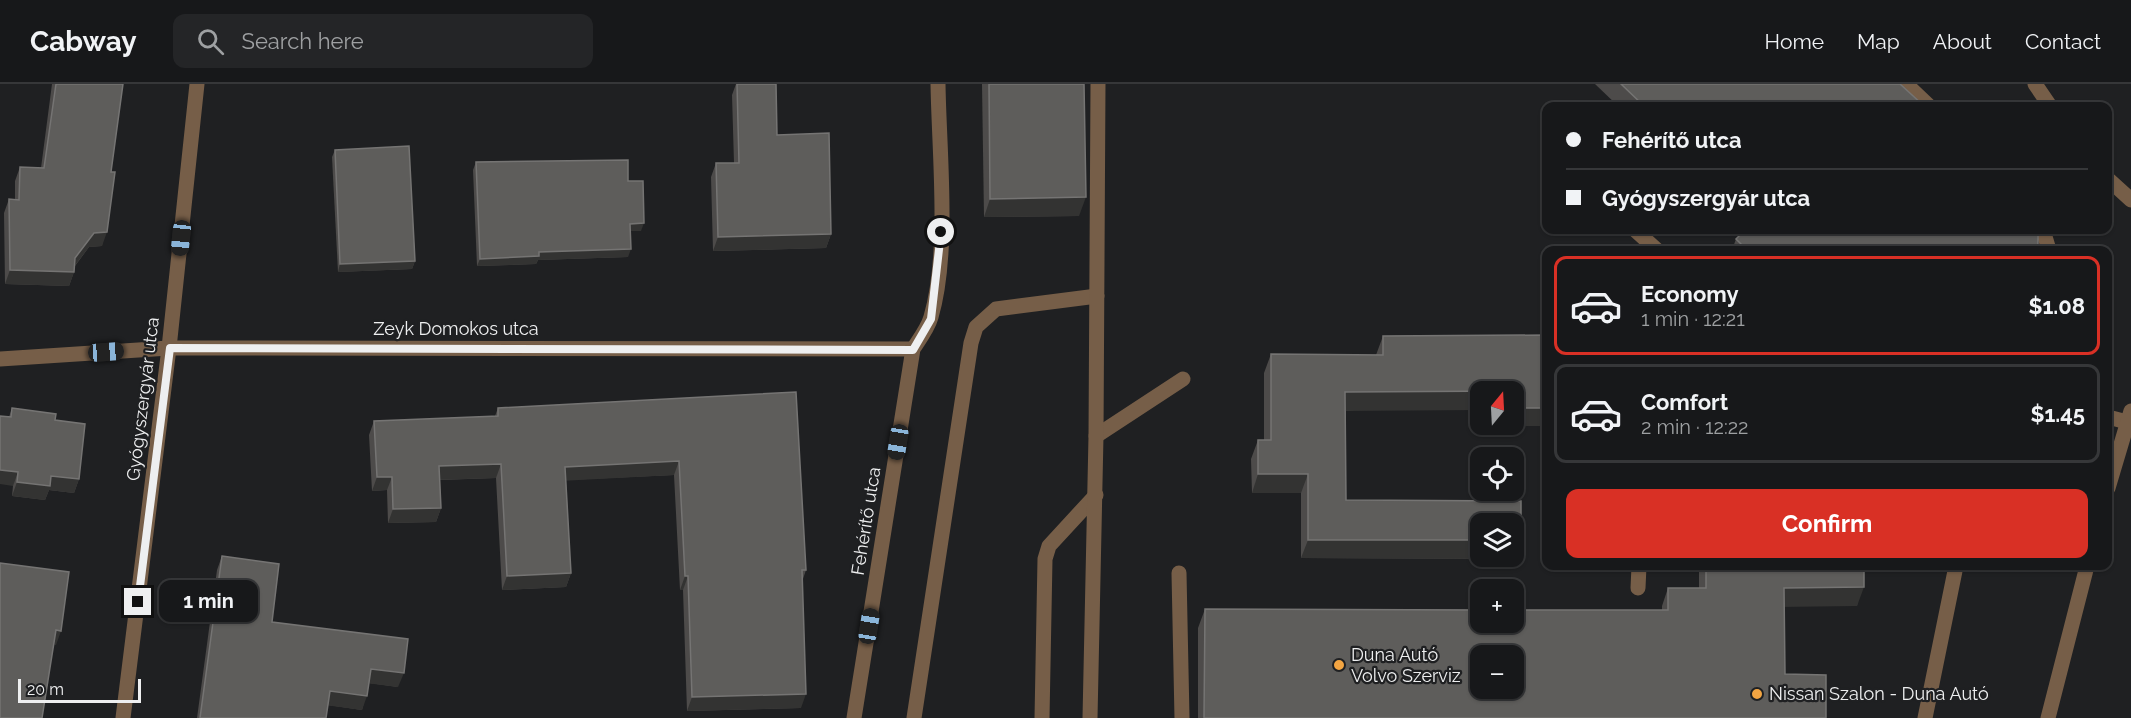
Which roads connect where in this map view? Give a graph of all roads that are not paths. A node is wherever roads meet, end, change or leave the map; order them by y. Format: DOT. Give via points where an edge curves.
graph roads {
  1 [pos="197,84"];
  2 [pos="938,84"];
  3 [pos="1098,84"];
  4 [pos="1906,84"];
  5 [pos="2035,84"];
  6 [pos="1925,102"];
  7 [pos="2047,102"];
  8 [pos="2112,183"];
  9 [pos="2131,200"];
  10 [pos="1639,234"];
  11 [pos="1653,246"];
  12 [pos="1097,296"];
  13 [pos="170,348"];
  14 [pos="913,350"];
  15 [pos="0,359"];
  16 [pos="1183,380"];
  17 [pos="2112,417"];
  18 [pos="2129,417"];
  19 [pos="1096,436"];
  20 [pos="2131,441"];
  21 [pos="2112,471"];
  22 [pos="1095,495"];
  23 [pos="1639,570"];
  24 [pos="1955,570"];
  25 [pos="2086,570"];
  26 [pos="1179,573"];
  27 [pos="1638,588"];
  28 [pos="123,718"];
  29 [pos="854,718"];
  30 [pos="914,718"];
  31 [pos="1042,718"];
  32 [pos="1090,718"];
  33 [pos="1182,718"];
  34 [pos="1925,718"];
  35 [pos="2048,718"];
  1 -- 13 [label="street, Gyógyszergyár utca"];
  2 -- 14 [label="street, Fehérítő utca" via="941,232 931,319"];
  3 -- 12 [label="street"];
  4 -- 6 [label="street"];
  5 -- 7 [label="street"];
  8 -- 9 [label="street"];
  10 -- 11 [label="street"];
  12 -- 19 [label="street"];
  12 -- 30 [label="street" via="996,309 976,327"];
  13 -- 14 [label="street, Zeyk Domokos utca"];
  13 -- 15 [label="street, Zeyk Domokos utca"];
  13 -- 28 [label="street, Gyógyszergyár utca"];
  14 -- 29 [label="street, Fehérítő utca"];
  16 -- 19 [label="street"];
  17 -- 18 [label="street"];
  18 -- 21 [label="street"];
  19 -- 22 [label="street"];
  20 -- 21 [label="street"];
  22 -- 31 [label="street" via="1049,546 1045,559"];
  22 -- 32 [label="street"];
  23 -- 27 [label="street"];
  24 -- 34 [label="street"];
  25 -- 35 [label="street"];
  26 -- 33 [label="street"];
}
